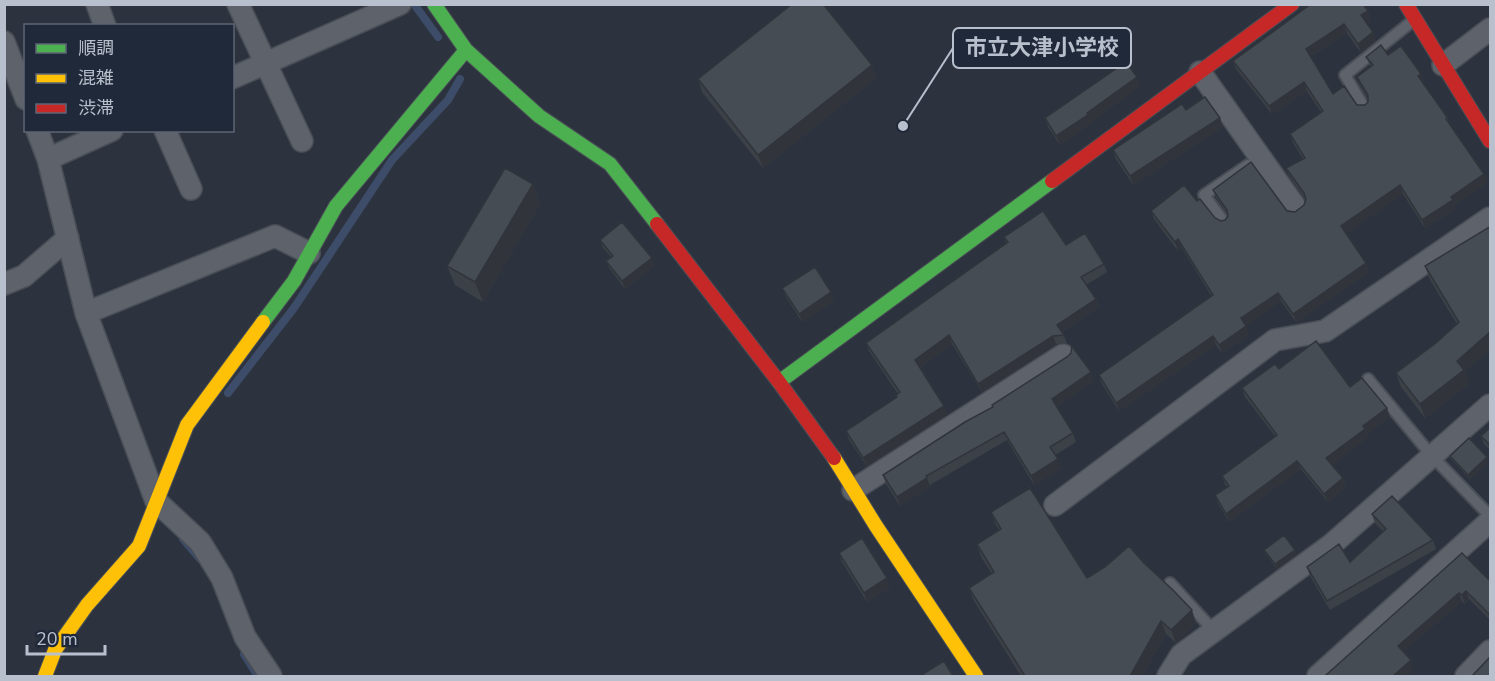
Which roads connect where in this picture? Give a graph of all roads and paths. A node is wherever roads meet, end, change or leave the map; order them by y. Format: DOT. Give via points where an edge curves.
graph roads {
  1 [pos="97,4"];
  2 [pos="238,4"];
  3 [pos="400,4"];
  4 [pos="434,4"];
  5 [pos="1292,4"];
  6 [pos="1406,4"];
  7 [pos="1415,18"];
  8 [pos="104,24"];
  9 [pos="1491,29"];
  10 [pos="4,42"];
  11 [pos="466,50"];
  12 [pos="267,63"];
  13 [pos="1443,65"];
  14 [pos="1200,72"];
  15 [pos="234,77"];
  16 [pos="24,94"];
  17 [pos="1364,107"];
  18 [pos="38,132"];
  19 [pos="108,132"];
  20 [pos="166,132"];
  21 [pos="302,141"];
  22 [pos="1491,141"];
  23 [pos="1260,157"];
  24 [pos="48,159"];
  25 [pos="191,189"];
  26 [pos="1296,208"];
  27 [pos="1491,218"];
  28 [pos="1224,222"];
  29 [pos="68,238"];
  30 [pos="309,253"];
  31 [pos="4,284"];
  32 [pos="86,313"];
  33 [pos="1063,355"];
  34 [pos="1368,379"];
  35 [pos="779,382"];
  36 [pos="1491,405"];
  37 [pos="1432,456"];
  38 [pos="853,490"];
  39 [pos="156,501"];
  40 [pos="1055,505"];
  41 [pos="1491,516"];
  42 [pos="1491,521"];
  43 [pos="1170,583"];
  44 [pos="1214,631"];
  45 [pos="1491,651"];
  46 [pos="45,676"];
  47 [pos="271,676"];
  48 [pos="976,676"];
  49 [pos="1168,676"];
  50 [pos="1318,676"];
  51 [pos="1466,676"];
  1 -- 8 [label="street"];
  2 -- 12 [label="street"];
  3 -- 12 [label="street"];
  4 -- 11 [label="street"];
  5 -- 14 [label="street"];
  6 -- 7 [label="street"];
  7 -- 13 [label="street"];
  7 -- 17 [label="lane" via="1345,75"];
  9 -- 13 [label="street"];
  10 -- 16 [label="street"];
  11 -- 30 [label="street" via="336,206"];
  11 -- 35 [label="street" via="539,116 610,164"];
  12 -- 15 [label="street"];
  12 -- 21 [label="street"];
  13 -- 22 [label="street"];
  14 -- 23 [label="street"];
  14 -- 35 [label="street"];
  18 -- 24 [label="street"];
  19 -- 24 [label="street"];
  20 -- 25 [label="street"];
  23 -- 26 [label="street"];
  23 -- 28 [label="lane" via="1204,195"];
  24 -- 29 [label="street"];
  27 -- 40 [label="street" via="1325,331 1275,340"];
  29 -- 31 [label="street" via="24,276"];
  29 -- 32 [label="street"];
  30 -- 32 [label="street" via="274,236"];
  30 -- 39 [label="street" via="294,280 187,425"];
  32 -- 39 [label="street"];
  33 -- 38 [label="street"];
  34 -- 37 [label="lane"];
  35 -- 38 [label="street"];
  36 -- 37 [label="street"];
  37 -- 41 [label="lane"];
  37 -- 44 [label="street" via="1330,545"];
  38 -- 48 [label="street"];
  39 -- 46 [label="street" via="139,546 87,605 56,650"];
  39 -- 47 [label="street" via="200,542 222,578 245,637"];
  42 -- 50 [label="street"];
  43 -- 44 [label="lane"];
  44 -- 49 [label="street" via="1181,655"];
  45 -- 51 [label="street"];
}
